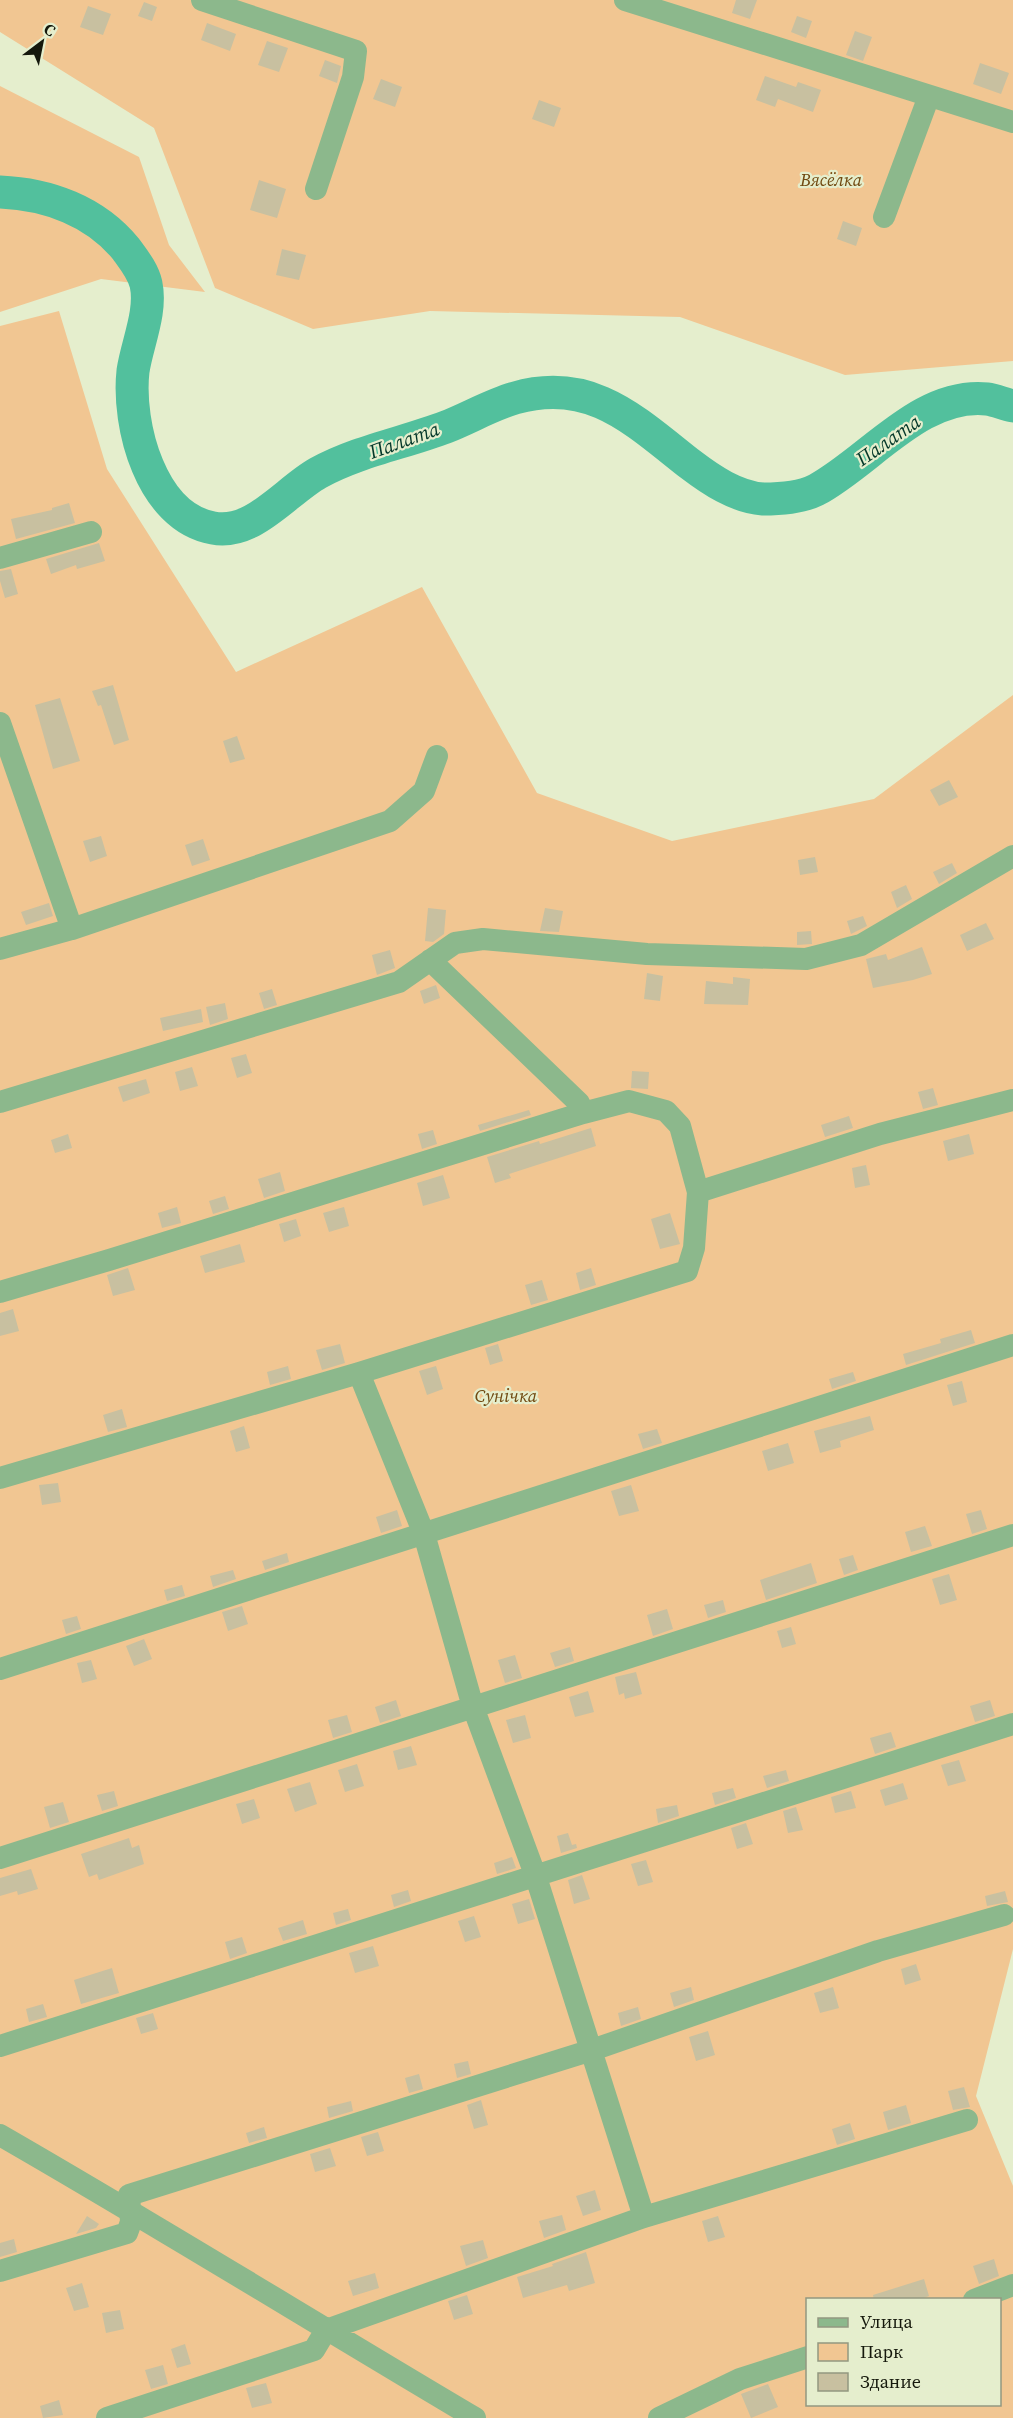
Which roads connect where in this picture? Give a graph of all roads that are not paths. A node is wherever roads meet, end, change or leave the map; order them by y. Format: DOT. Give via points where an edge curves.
graph roads {
  1 [pos="202,0"];
  2 [pos="625,0"];
  3 [pos="929,96"];
  4 [pos="1013,122"];
  5 [pos="316,189"];
  6 [pos="884,217"];
  7 [pos="91,532"];
  8 [pos="0,558"];
  9 [pos="0,723"];
  10 [pos="437,756"];
  11 [pos="1013,856"];
  12 [pos="72,929"];
  13 [pos="0,949"];
  14 [pos="430,960"];
  15 [pos="1013,1100"];
  16 [pos="0,1102"];
  17 [pos="583,1113"];
  18 [pos="698,1192"];
  19 [pos="0,1292"];
  20 [pos="1013,1345"];
  21 [pos="360,1373"];
  22 [pos="0,1478"];
  23 [pos="424,1534"];
  24 [pos="1013,1535"];
  25 [pos="0,1669"];
  26 [pos="473,1707"];
  27 [pos="1013,1725"];
  28 [pos="0,1858"];
  29 [pos="536,1877"];
  30 [pos="1004,1915"];
  31 [pos="0,2046"];
  32 [pos="592,2050"];
  33 [pos="967,2120"];
  34 [pos="0,2135"];
  35 [pos="129,2209"];
  36 [pos="644,2217"];
  37 [pos="0,2271"];
  38 [pos="1013,2284"];
  39 [pos="979,2298"];
  40 [pos="326,2330"];
  41 [pos="806,2357"];
  42 [pos="107,2418"];
  43 [pos="475,2418"];
  44 [pos="659,2418"];
  1 -- 5 [label="street" via="356,51 354,76"];
  2 -- 3 [label="street"];
  3 -- 4 [label="street"];
  3 -- 6 [label="street"];
  7 -- 8 [label="street"];
  9 -- 12 [label="street"];
  10 -- 12 [label="street" via="424,791 390,821"];
  11 -- 14 [label="street" via="861,945 806,959 647,954 483,939 455,943"];
  12 -- 13 [label="street"];
  14 -- 16 [label="street" via="399,981"];
  14 -- 17 [label="street" via="579,1103"];
  15 -- 18 [label="street" via="880,1134"];
  17 -- 18 [label="street" via="629,1101 666,1112 680,1126"];
  17 -- 19 [label="street"];
  18 -- 21 [label="street" via="694,1248 687,1270"];
  20 -- 23 [label="street"];
  21 -- 22 [label="street"];
  21 -- 23 [label="street"];
  23 -- 25 [label="street"];
  23 -- 26 [label="street"];
  24 -- 26 [label="street"];
  26 -- 28 [label="street"];
  26 -- 29 [label="street"];
  27 -- 29 [label="street"];
  29 -- 31 [label="street"];
  29 -- 32 [label="street"];
  30 -- 32 [label="street" via="878,1951"];
  32 -- 35 [label="street" via="129,2195"];
  32 -- 36 [label="street"];
  33 -- 36 [label="street"];
  34 -- 35 [label="street"];
  35 -- 37 [label="street" via="127,2233"];
  35 -- 40 [label="street"];
  36 -- 40 [label="street"];
  38 -- 39 [label="street"];
  40 -- 42 [label="street" via="314,2350"];
  40 -- 43 [label="street"];
  41 -- 44 [label="street" via="740,2379"];
}
